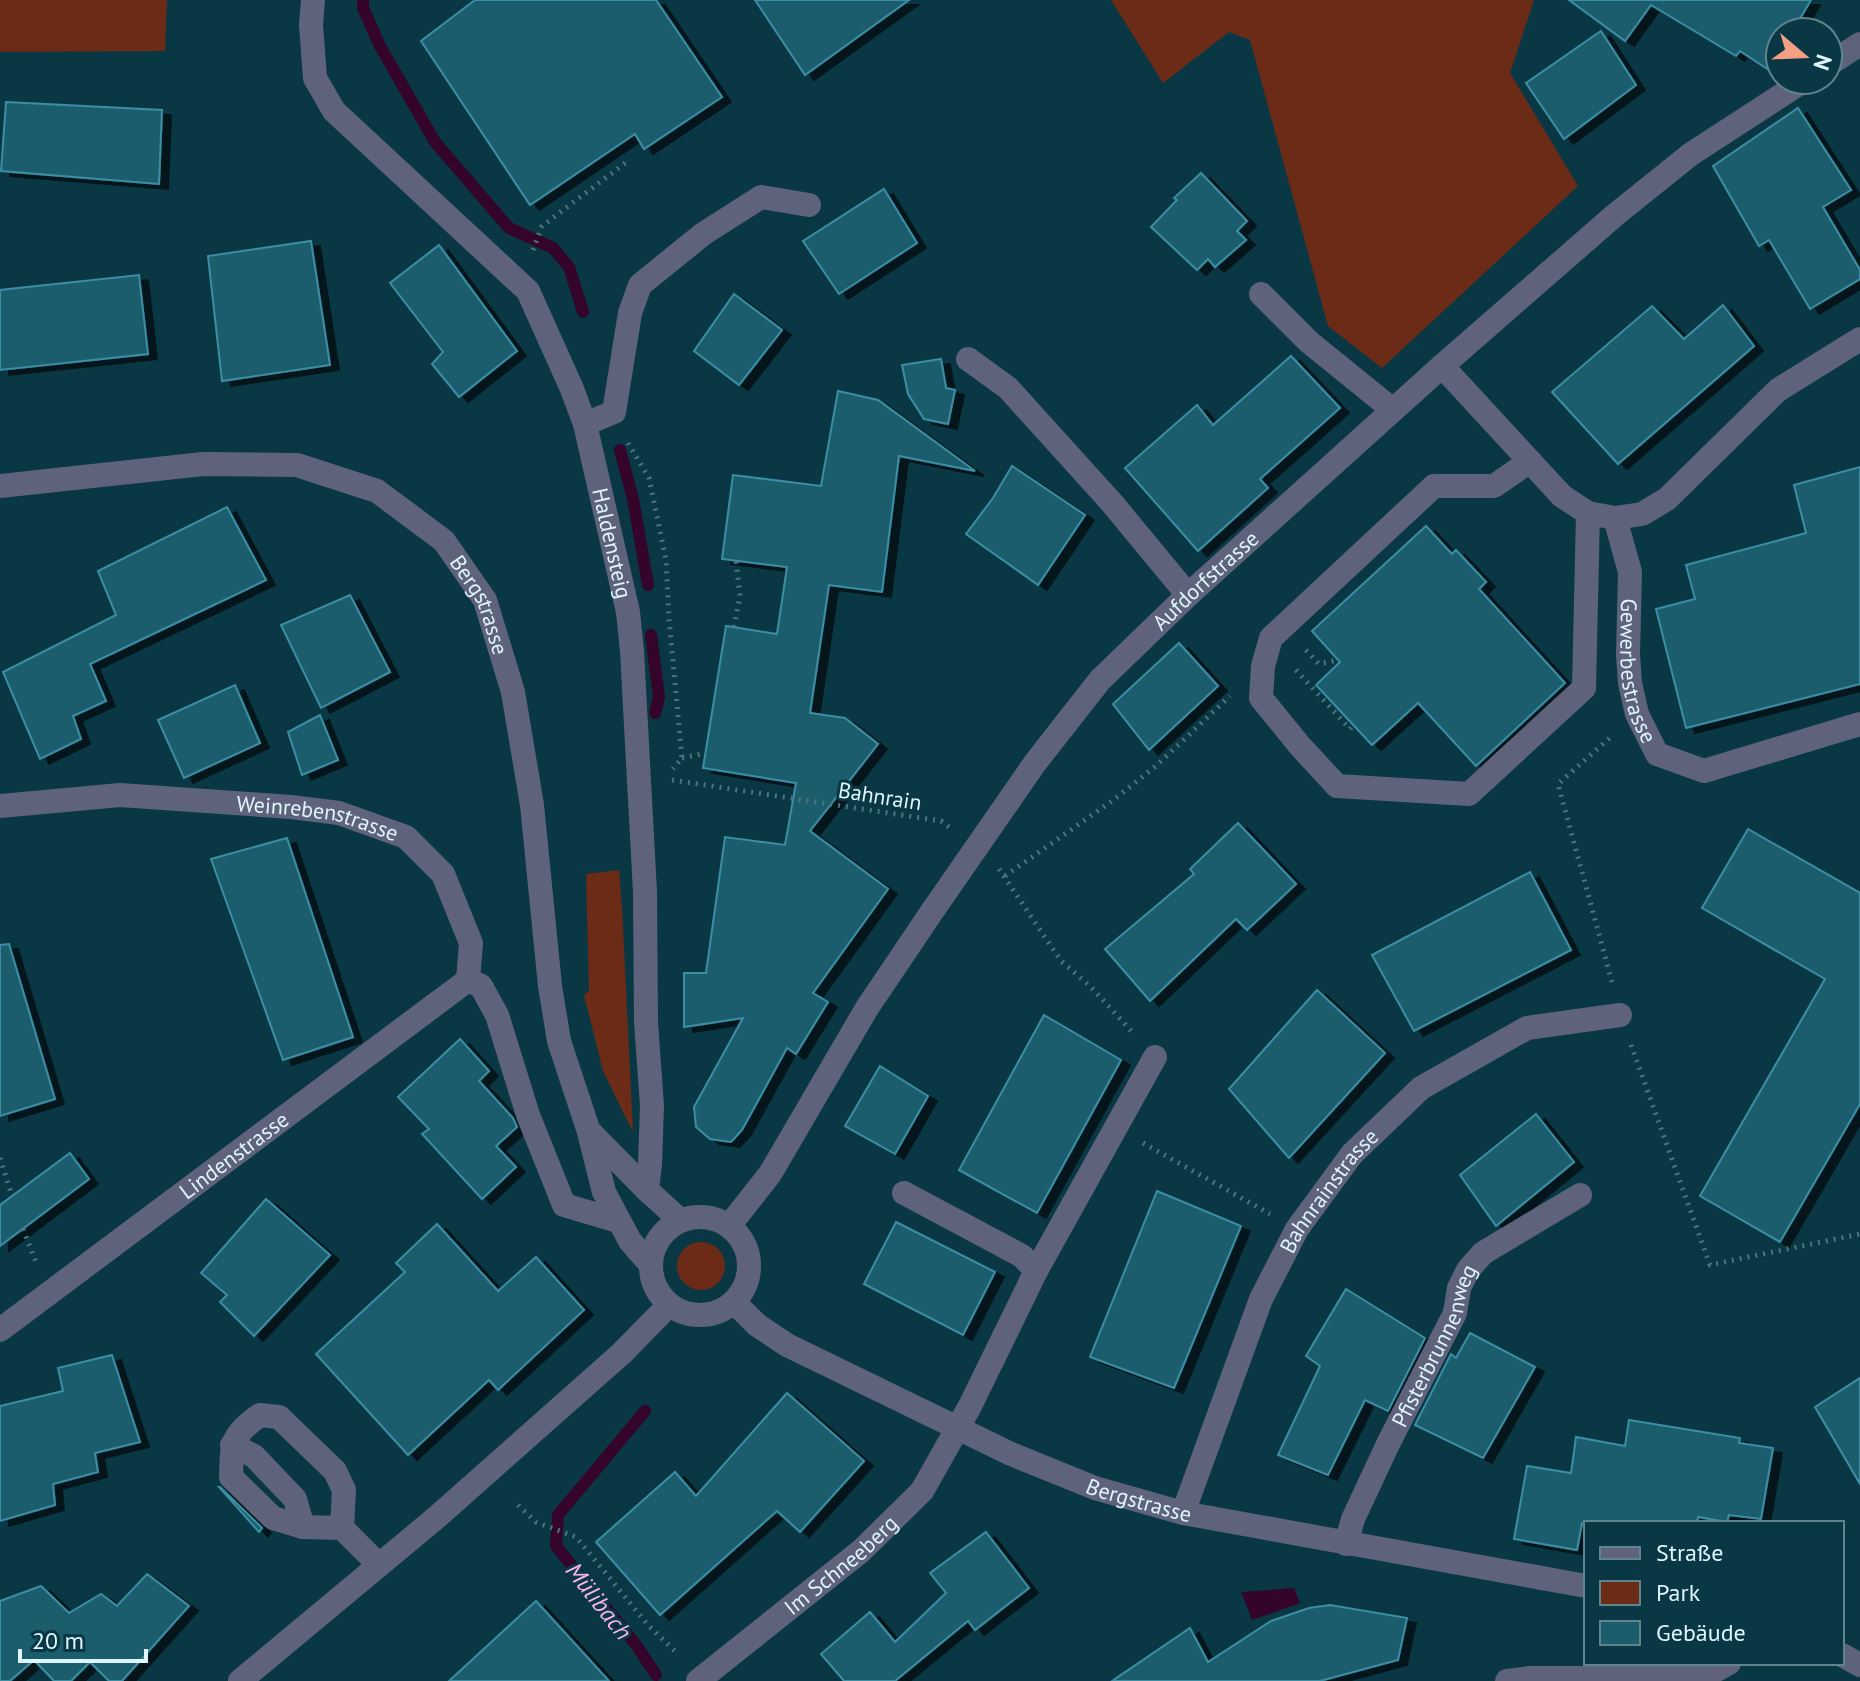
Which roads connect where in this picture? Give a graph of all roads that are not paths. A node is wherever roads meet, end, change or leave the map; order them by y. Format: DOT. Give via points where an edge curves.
graph roads {
  1 [pos="313,0"];
  2 [pos="1780,96"];
  3 [pos="809,205"];
  4 [pos="1261,294"];
  5 [pos="1860,339"];
  6 [pos="968,359"];
  7 [pos="1442,366"];
  8 [pos="1393,410"];
  9 [pos="585,424"];
  10 [pos="1530,461"];
  11 [pos="0,486"];
  12 [pos="1588,513"];
  13 [pos="1615,518"];
  14 [pos="1188,595"];
  15 [pos="1860,724"];
  16 [pos="0,806"];
  17 [pos="468,980"];
  18 [pos="1620,1015"];
  19 [pos="1155,1057"];
  20 [pos="589,1132"];
  21 [pos="647,1190"];
  22 [pos="904,1193"];
  23 [pos="1580,1195"];
  24 [pos="618,1221"];
  25 [pos="681,1221"];
  26 [pos="729,1226"];
  27 [pos="651,1265"];
  28 [pos="1036,1271"];
  29 [pos="734,1302"];
  30 [pos="669,1305"];
  31 [pos="0,1330"];
  32 [pos="958,1428"];
  33 [pos="1183,1513"];
  34 [pos="342,1528"];
  35 [pos="1346,1544"];
  36 [pos="379,1565"];
  37 [pos="1584,1586"];
  38 [pos="1725,1665"];
  39 [pos="701,1679"];
  40 [pos="240,1681"];
  41 [pos="1507,1681"];
  1 -- 9 [label="street, Haldensteig" via="315,78 334,111 528,291"];
  2 -- 7 [label="street, Aufdorfstrasse" via="1691,154"];
  3 -- 9 [label="street" via="761,197 703,234 640,285 630,313 614,412"];
  4 -- 8 [label="street" via="1309,342"];
  5 -- 13 [label="street" via="1778,390 1667,499 1642,514"];
  6 -- 14 [label="street" via="1008,388"];
  7 -- 8 [label="street, Aufdorfstrasse"];
  7 -- 10 [label="street"];
  8 -- 14 [label="street, Aufdorfstrasse"];
  9 -- 21 [label="street, Haldensteig" via="632,651 652,1106"];
  10 -- 12 [label="street" via="1562,496"];
  10 -- 12 [label="street" via="1494,486 1434,486 1362,544 1271,638 1261,698 1337,786 1469,794 1584,688"];
  11 -- 20 [label="street, Bergstrasse" via="203,464 297,465 377,491 444,541 485,600 513,692 532,805 557,1028"];
  12 -- 13 [label="street"];
  13 -- 15 [label="street, Gewerbestrasse" via="1630,572 1630,683 1637,714 1657,754 1704,771"];
  14 -- 26 [label="street, Aufdorfstrasse" via="1100,680 1035,763 867,1008 770,1174"];
  16 -- 17 [label="street, Weinrebenstrasse" via="120,795 291,807 339,813 406,837 443,874 471,943"];
  17 -- 24 [label="street" via="481,986 497,1015 528,1115 564,1205"];
  17 -- 31 [label="street, Lindenstrasse"];
  18 -- 33 [label="street, Bahnrainstrasse" via="1527,1028 1421,1088 1352,1154 1297,1229 1261,1299"];
  19 -- 28 [label="street, Im Schneeberg"];
  20 -- 21 [label="street, Bergstrasse"];
  20 -- 24 [label="street, Bergstrasse" via="604,1192"];
  21 -- 25 [label="street, Bergstrasse"];
  22 -- 28 [label="street" via="1022,1256"];
  23 -- 35 [label="street, Pfisterbrunnenweg" via="1483,1253 1468,1270 1455,1313 1388,1444"];
  24 -- 27 [label="street, Bergstrasse"];
  25 -- 26 [label="street" via="706,1217"];
  25 -- 27 [label="street" via="660,1238"];
  26 -- 29 [label="street" via="748,1255 749,1272"];
  27 -- 30 [label="street, Bergstrasse" via="658,1293"];
  28 -- 32 [label="street, Im Schneeberg"];
  29 -- 30 [label="street" via="702,1316"];
  29 -- 32 [label="street, Bergstrasse" via="787,1345"];
  30 -- 36 [label="street" via="590,1382"];
  32 -- 33 [label="street, Bergstrasse" via="1095,1488"];
  32 -- 39 [label="street, Im Schneeberg" via="922,1491 861,1551"];
  33 -- 35 [label="street, Bergstrasse"];
  34 -- 34 [label="street" via="344,1490 335,1471 279,1417 260,1415 246,1425 232,1445 231,1477 273,1518 303,1527"];
  34 -- 36 [label="street"];
  35 -- 37 [label="street, Bergstrasse"];
  36 -- 40 [label="street"];
  38 -- 41 [label="street" via="1711,1673 1653,1678"];
}
